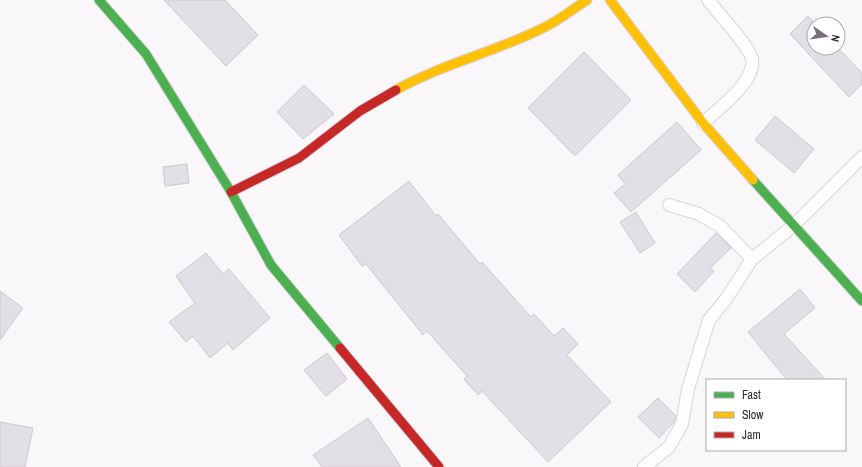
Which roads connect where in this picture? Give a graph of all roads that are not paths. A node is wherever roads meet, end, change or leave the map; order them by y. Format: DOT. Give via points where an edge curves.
graph roads {
  1 [pos="100,0"];
  2 [pos="587,0"];
  3 [pos="610,0"];
  4 [pos="708,0"];
  5 [pos="703,122"];
  6 [pos="862,157"];
  7 [pos="231,192"];
  8 [pos="669,205"];
  9 [pos="793,226"];
  10 [pos="752,259"];
  11 [pos="862,301"];
  12 [pos="439,467"];
  13 [pos="644,467"];
  1 -- 7 [label="street" via="146,54"];
  2 -- 7 [label="street" via="544,28 417,78 360,111 299,158"];
  3 -- 5 [label="street"];
  4 -- 5 [label="lane" via="744,44 752,58 751,73 738,90"];
  5 -- 9 [label="street"];
  6 -- 9 [label="lane"];
  7 -- 12 [label="street" via="271,265"];
  8 -- 10 [label="lane" via="699,214 720,226"];
  9 -- 10 [label="lane"];
  9 -- 11 [label="street"];
  10 -- 13 [label="lane" via="709,320 688,389 682,424 668,447"];
}
